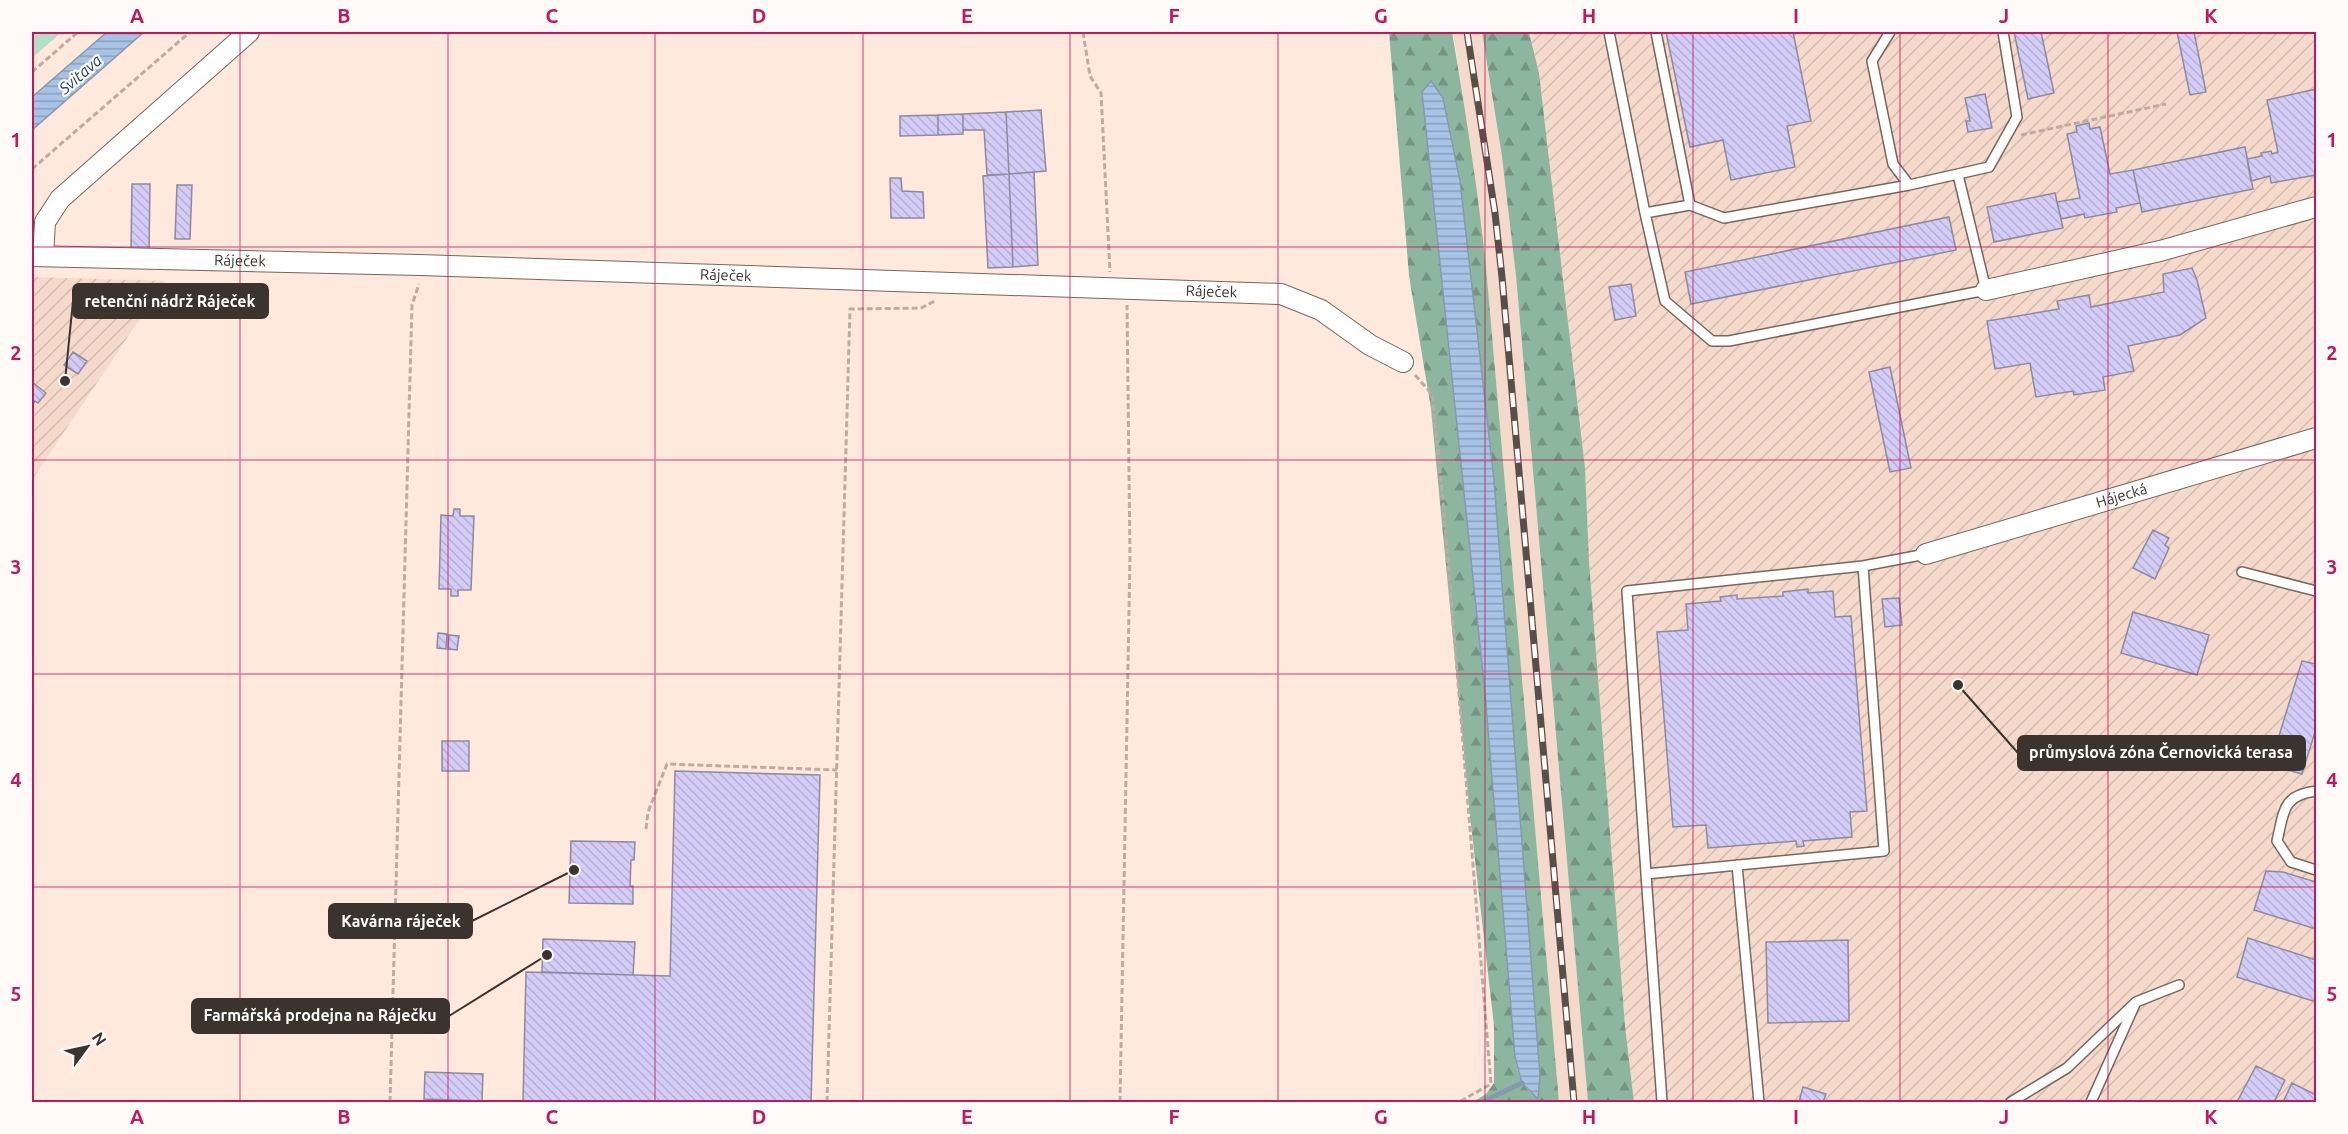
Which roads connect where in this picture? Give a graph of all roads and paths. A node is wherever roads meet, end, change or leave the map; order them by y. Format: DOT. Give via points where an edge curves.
graph roads {
  1 [pos="78,32"];
  2 [pos="190,32"];
  3 [pos="249,32"];
  4 [pos="1083,32"];
  5 [pos="1609,32"];
  6 [pos="1656,32"];
  7 [pos="1890,32"];
  8 [pos="2003,32"];
  9 [pos="32,72"];
  10 [pos="2166,104"];
  11 [pos="2005,139"];
  12 [pos="32,169"];
  13 [pos="1958,175"];
  14 [pos="1909,185"];
  15 [pos="1690,205"];
  16 [pos="2316,207"];
  17 [pos="1645,213"];
  18 [pos="37,256"];
  19 [pos="420,265"];
  20 [pos="941,282"];
  21 [pos="1119,288"];
  22 [pos="1986,290"];
  23 [pos="1403,362"];
  24 [pos="2316,438"];
  25 [pos="1926,554"];
  26 [pos="1863,566"];
  27 [pos="2242,572"];
  28 [pos="2316,591"];
  29 [pos="837,770"];
  30 [pos="2316,791"];
  31 [pos="646,829"];
  32 [pos="1737,865"];
  33 [pos="2316,870"];
  34 [pos="1646,874"];
  35 [pos="2178,986"];
  36 [pos="2136,1002"];
  37 [pos="390,1102"];
  38 [pos="827,1102"];
  39 [pos="1119,1102"];
  40 [pos="1459,1102"];
  41 [pos="1662,1102"];
  42 [pos="1759,1102"];
  43 [pos="2012,1102"];
  44 [pos="2091,1102"];
  1 -- 9 [label="path"];
  2 -- 12 [label="path"];
  3 -- 18 [label="street" via="60,199 45,222"];
  4 -- 21 [label="path" via="1090,76 1101,93"];
  5 -- 17 [label="lane"];
  6 -- 15 [label="lane"];
  7 -- 14 [label="lane" via="1872,61 1893,164"];
  8 -- 11 [label="lane" via="2017,117"];
  10 -- 11 [label="path"];
  11 -- 13 [label="lane" via="1989,167"];
  13 -- 14 [label="lane"];
  13 -- 22 [label="lane"];
  14 -- 15 [label="lane" via="1724,218"];
  15 -- 17 [label="lane"];
  16 -- 22 [label="street" via="2160,251"];
  17 -- 22 [label="lane" via="1665,301 1712,341 1729,341"];
  18 -- 19 [label="street, Ráječek"];
  19 -- 20 [label="street, Ráječek"];
  19 -- 37 [label="path" via="419,289 412,305"];
  20 -- 21 [label="street, Ráječek"];
  20 -- 29 [label="path" via="935,302 921,308 850,309"];
  21 -- 23 [label="street, Ráječek" via="1281,294 1321,310 1370,345"];
  21 -- 39 [label="path" via="1130,556"];
  23 -- 40 [label="path" via="1432,394 1491,1084"];
  24 -- 25 [label="street, Hájecká"];
  25 -- 26 [label="lane"];
  26 -- 32 [label="lane" via="1884,851"];
  26 -- 34 [label="lane" via="1628,591"];
  27 -- 28 [label="lane"];
  29 -- 31 [label="path" via="667,764 648,812"];
  29 -- 38 [label="path"];
  30 -- 33 [label="lane" via="2301,793 2287,803 2277,842 2291,862"];
  32 -- 34 [label="lane"];
  32 -- 42 [label="lane"];
  34 -- 41 [label="lane"];
  35 -- 36 [label="lane"];
  36 -- 43 [label="lane" via="2067,1068"];
  36 -- 44 [label="lane"];
}
